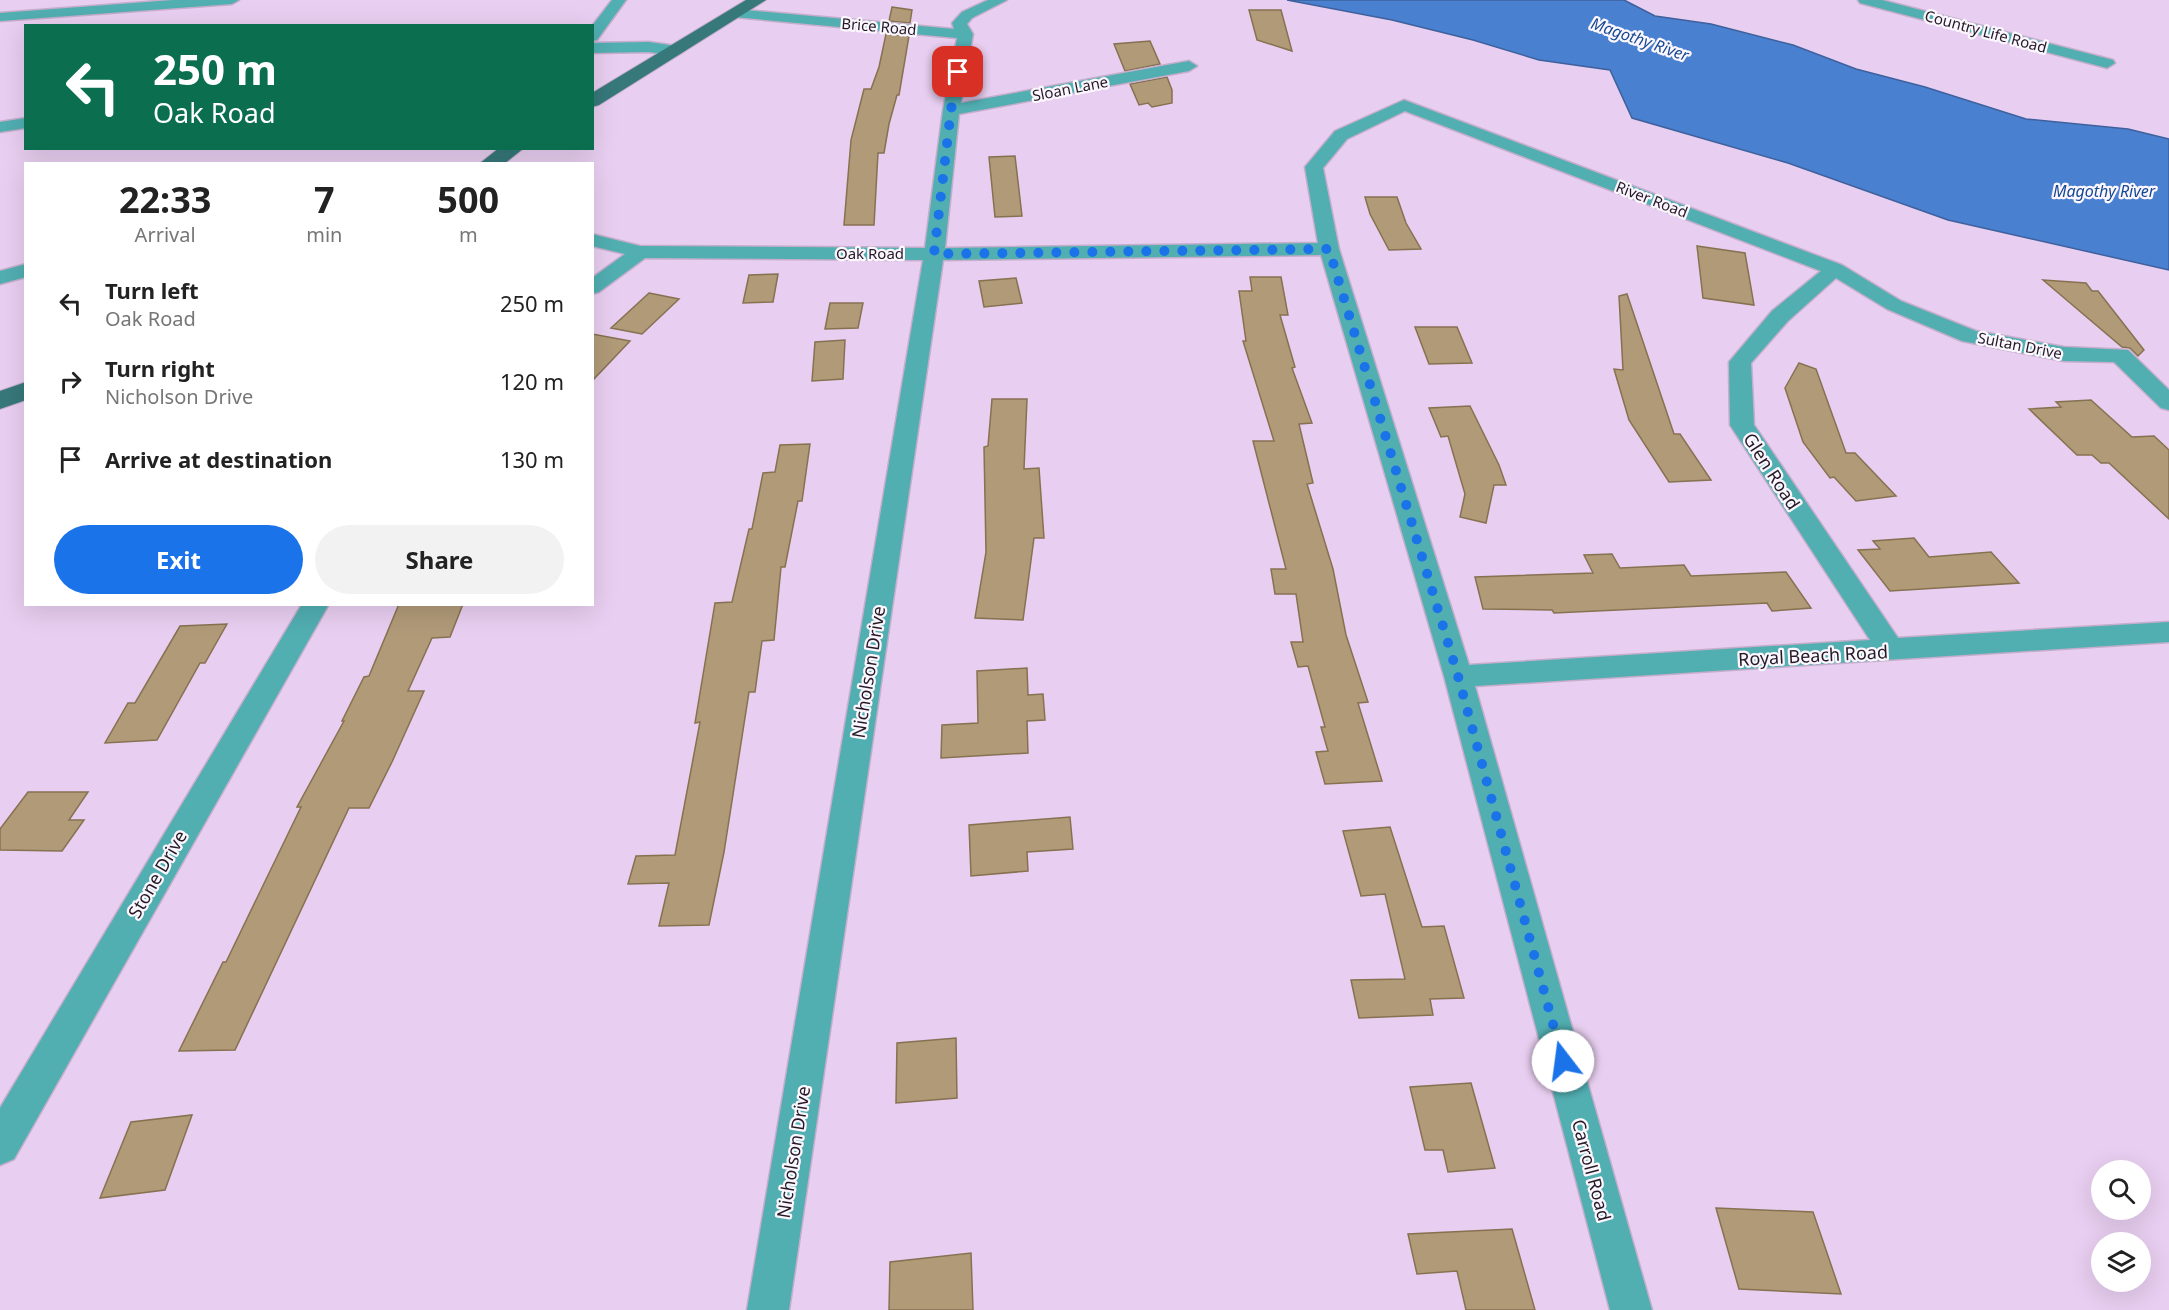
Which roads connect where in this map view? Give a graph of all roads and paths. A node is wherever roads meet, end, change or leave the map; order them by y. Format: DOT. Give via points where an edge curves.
graph roads {
  1 [pos="232,0"];
  2 [pos="619,0"];
  3 [pos="758,0"];
  4 [pos="1000,0"];
  5 [pos="1865,0"];
  6 [pos="211,1"];
  7 [pos="734,13"];
  8 [pos="0,17"];
  9 [pos="594,34"];
  10 [pos="965,34"];
  11 [pos="594,48"];
  12 [pos="676,51"];
  13 [pos="2107,63"];
  14 [pos="1189,66"];
  15 [pos="594,100"];
  16 [pos="1404,105"];
  17 [pos="951,110"];
  18 [pos="24,123"];
  19 [pos="0,127"];
  20 [pos="511,150"];
  21 [pos="492,162"];
  22 [pos="594,240"];
  23 [pos="1329,249"];
  24 [pos="640,252"];
  25 [pos="934,254"];
  26 [pos="1835,269"];
  27 [pos="24,271"];
  28 [pos="0,278"];
  29 [pos="594,286"];
  30 [pos="1894,305"];
  31 [pos="24,391"];
  32 [pos="0,401"];
  33 [pos="2169,403"];
  34 [pos="315,606"];
  35 [pos="2169,632"];
  36 [pos="1891,650"];
  37 [pos="1458,676"];
  38 [pos="0,1145"];
  39 [pos="768,1310"];
  40 [pos="1630,1310"];
  1 -- 6 [label="street"];
  2 -- 9 [label="street"];
  3 -- 7 [label="main road"];
  4 -- 10 [label="street" via="967,15 959,23"];
  5 -- 13 [label="street, Country Life Road"];
  6 -- 8 [label="street"];
  7 -- 10 [label="street, Brice Road"];
  7 -- 12 [label="main road"];
  10 -- 17 [label="street, Nicholson Drive"];
  11 -- 12 [label="street"];
  12 -- 15 [label="main road"];
  14 -- 17 [label="street, Sloan Lane"];
  16 -- 23 [label="street, Carroll Road" via="1341,135 1314,167"];
  16 -- 26 [label="street, River Road"];
  17 -- 25 [label="street, Nicholson Drive"];
  18 -- 19 [label="street"];
  20 -- 21 [label="main road"];
  22 -- 24 [label="street, Oak Road"];
  23 -- 25 [label="street, Oak Road"];
  23 -- 37 [label="street, Carroll Road"];
  24 -- 25 [label="street, Oak Road"];
  24 -- 29 [label="street"];
  25 -- 39 [label="street, Nicholson Drive"];
  26 -- 30 [label="street, River Road"];
  26 -- 36 [label="street, Glen Road" via="1780,316 1740,362 1742,425"];
  27 -- 28 [label="street"];
  30 -- 33 [label="street, Sultan Drive" via="1970,336 2064,354 2120,355"];
  31 -- 32 [label="main road"];
  34 -- 38 [label="street, Stone Drive"];
  35 -- 36 [label="street, Royal Beach Road"];
  36 -- 37 [label="street, Royal Beach Road"];
  37 -- 40 [label="street, Carroll Road"];
}
